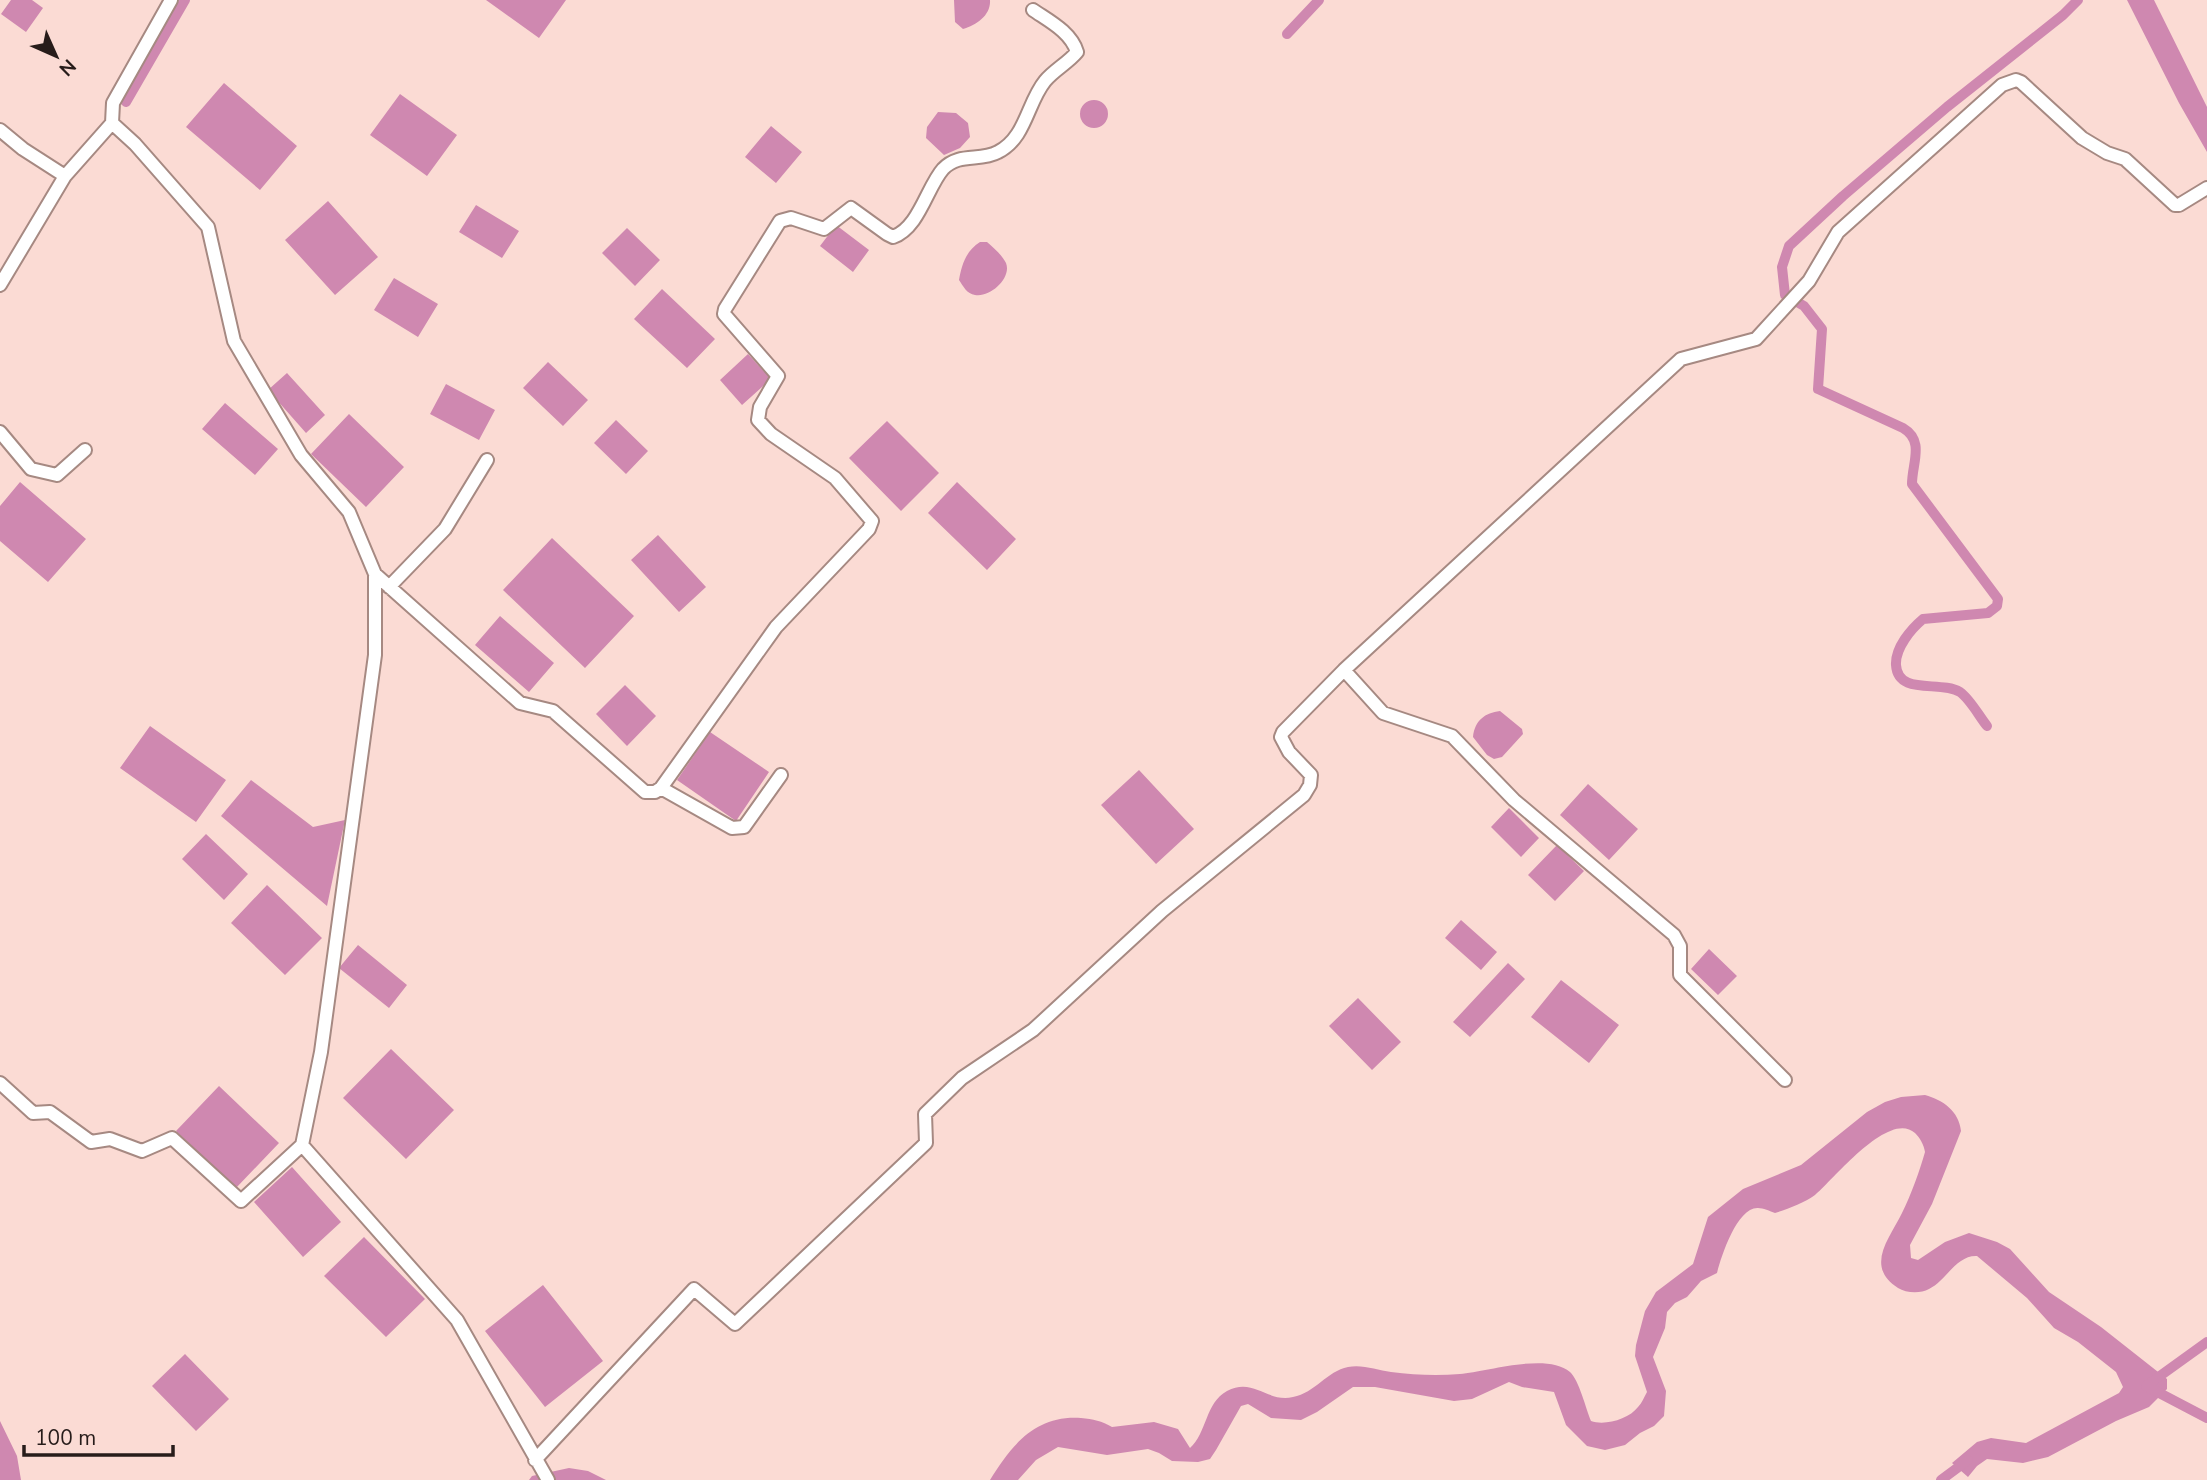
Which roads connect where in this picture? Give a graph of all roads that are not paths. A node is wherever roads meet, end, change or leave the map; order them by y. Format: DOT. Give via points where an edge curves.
graph roads {
  1 [pos="171,0"];
  2 [pos="1033,10"];
  3 [pos="111,123"];
  4 [pos="0,130"];
  5 [pos="65,176"];
  6 [pos="2207,188"];
  7 [pos="0,285"];
  8 [pos="0,432"];
  9 [pos="86,450"];
  10 [pos="487,460"];
  11 [pos="375,574"];
  12 [pos="389,587"];
  13 [pos="1344,670"];
  14 [pos="781,775"];
  15 [pos="661,788"];
  16 [pos="1786,1080"];
  17 [pos="0,1083"];
  18 [pos="302,1145"];
  19 [pos="535,1460"];
  20 [pos="548,1480"];
  1 -- 3 [label="street" via="114,103"];
  2 -- 15 [label="street" via="1059,27 1077,52 1044,82 1011,142 997,153 957,159 943,169 899,235 887,234 851,208 824,229 791,218 780,221 725,309 724,314 778,376 760,407 758,420 835,478 872,520 869,529 776,627"];
  3 -- 5 [label="street"];
  3 -- 11 [label="street" via="208,227 234,341 301,455 349,512"];
  4 -- 5 [label="street"];
  5 -- 7 [label="street"];
  6 -- 13 [label="street" via="2175,205 2124,159 2082,138 2021,82 2001,85 1838,232 1808,281 1756,339 1681,359"];
  8 -- 9 [label="street" via="31,469 57,475"];
  10 -- 12 [label="street" via="445,528"];
  11 -- 12 [label="street"];
  11 -- 18 [label="street" via="375,654 325,1026"];
  12 -- 15 [label="street" via="520,703 554,711 645,792"];
  13 -- 16 [label="street" via="1383,713 1452,736 1514,800 1674,935 1680,975"];
  13 -- 19 [label="street" via="1281,737 1311,775 1304,795 1162,911 1033,1030 962,1077 925,1114 926,1143 735,1324 694,1289"];
  14 -- 15 [label="street" via="744,827 732,828"];
  17 -- 18 [label="street" via="33,1113 50,1112 91,1142 110,1139 142,1151 172,1138 241,1201"];
  18 -- 19 [label="street" via="457,1320"];
  19 -- 20 [label="street"];
}
